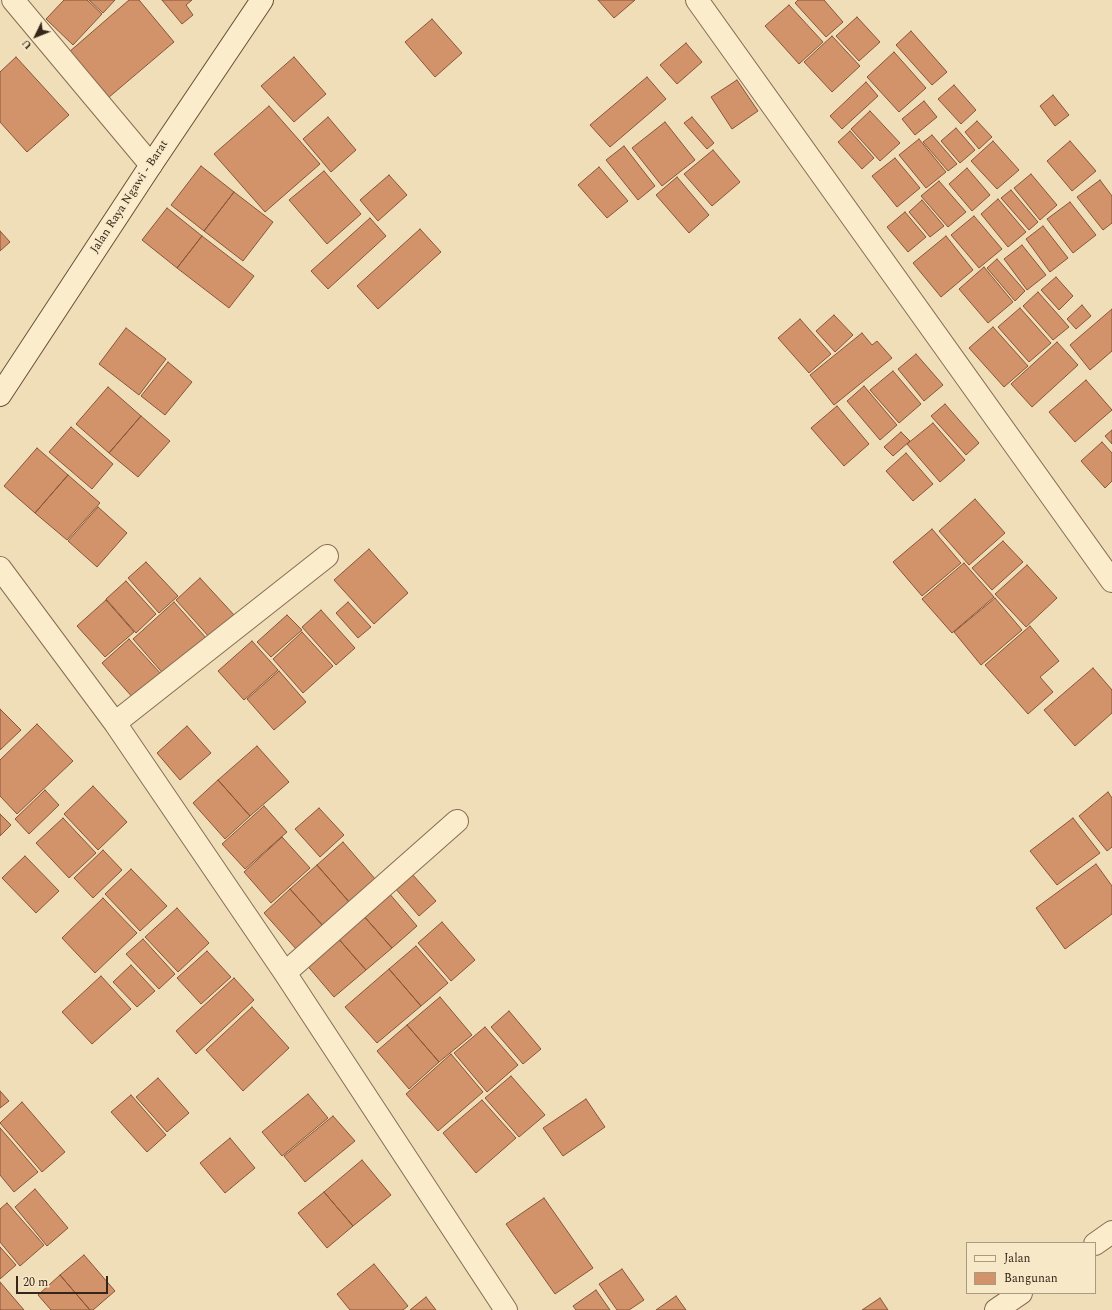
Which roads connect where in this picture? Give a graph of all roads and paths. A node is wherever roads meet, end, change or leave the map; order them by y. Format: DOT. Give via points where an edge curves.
graph roads {
  1 [pos="13,0"];
  2 [pos="262,0"];
  3 [pos="697,0"];
  4 [pos="151,165"];
  5 [pos="0,395"];
  6 [pos="1105,555"];
  7 [pos="327,556"];
  8 [pos="0,568"];
  9 [pos="1112,582"];
  10 [pos="115,723"];
  11 [pos="457,821"];
  12 [pos="285,973"];
  13 [pos="1112,1232"];
  14 [pos="1096,1243"];
  15 [pos="1020,1294"];
  16 [pos="506,1310"];
  17 [pos="996,1310"];
  1 -- 4 [label="street"];
  2 -- 4 [label="street, Jalan Raya Ngawi - Barat"];
  3 -- 6 [label="street"];
  4 -- 5 [label="street, Jalan Raya Ngawi - Barat"];
  6 -- 9 [label="street"];
  7 -- 10 [label="street"];
  8 -- 10 [label="street"];
  10 -- 12 [label="street"];
  11 -- 12 [label="street"];
  12 -- 16 [label="street"];
  13 -- 14 [label="street"];
  15 -- 17 [label="street"];
}
